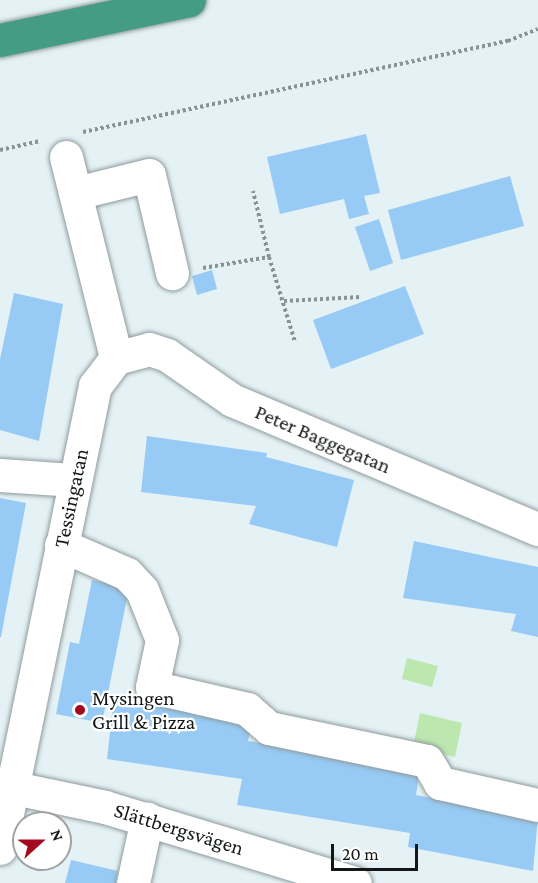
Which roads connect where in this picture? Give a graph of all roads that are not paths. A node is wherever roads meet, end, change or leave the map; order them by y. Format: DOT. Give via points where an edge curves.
graph roads {
  1 [pos="189,0"];
  2 [pos="0,40"];
  3 [pos="64,143"];
  4 [pos="76,193"];
  5 [pos="172,273"];
  6 [pos="116,358"];
  7 [pos="0,475"];
  8 [pos="74,480"];
  9 [pos="538,529"];
  10 [pos="61,545"];
  11 [pos="6,787"];
  12 [pos="538,805"];
  13 [pos="147,818"];
  14 [pos="0,848"];
  15 [pos="133,883"];
  16 [pos="355,883"];
  1 -- 2 [label="highway"];
  3 -- 4 [label="street"];
  4 -- 5 [label="street" via="149,175"];
  4 -- 6 [label="street"];
  6 -- 8 [label="street, Tessingatan" via="95,386"];
  6 -- 9 [label="street, Peter Baggegatan" via="149,349 167,355 232,400"];
  7 -- 8 [label="street"];
  8 -- 10 [label="street, Tessingatan"];
  10 -- 11 [label="street, Tessingatan"];
  10 -- 12 [label="street" via="127,574 142,590 162,640 152,687 247,709 269,728 427,761 440,783"];
  11 -- 13 [label="street, Slättbergsvägen"];
  11 -- 14 [label="street, Tessingatan"];
  13 -- 15 [label="street"];
  13 -- 16 [label="street, Slättbergsvägen"];
}
